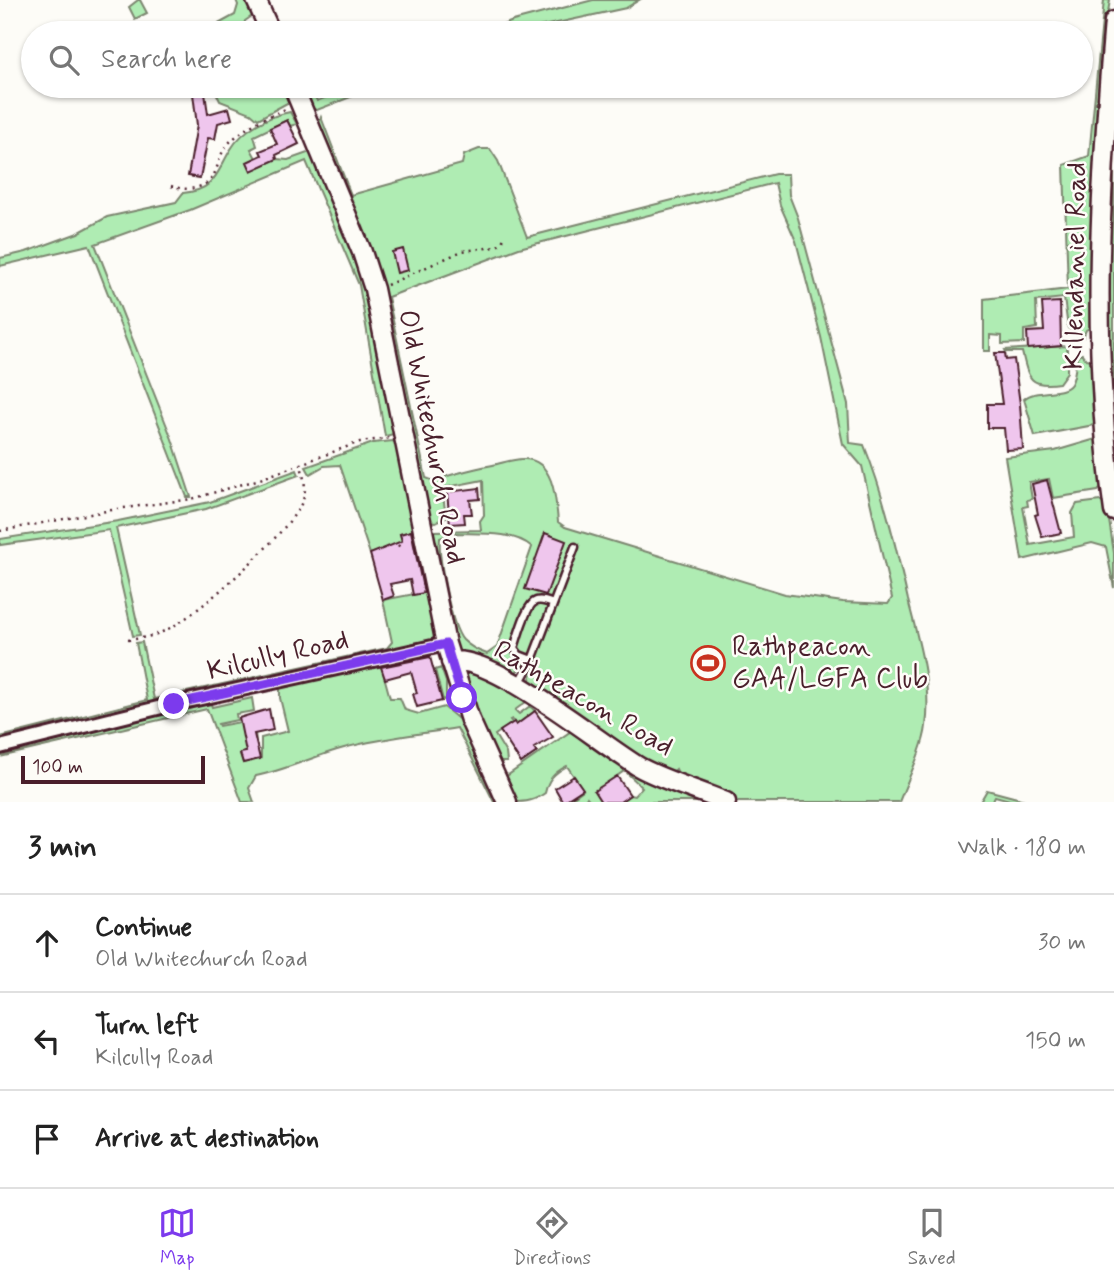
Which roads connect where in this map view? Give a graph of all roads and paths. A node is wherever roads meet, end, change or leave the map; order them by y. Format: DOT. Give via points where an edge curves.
graph roads {
  1 [pos="256,0"];
  2 [pos="266,21"];
  3 [pos="1114,21"];
  4 [pos="298,98"];
  5 [pos="282,110"];
  6 [pos="171,186"];
  7 [pos="504,237"];
  8 [pos="385,286"];
  9 [pos="392,438"];
  10 [pos="300,464"];
  11 [pos="1114,511"];
  12 [pos="0,531"];
  13 [pos="398,545"];
  14 [pos="575,547"];
  15 [pos="402,550"];
  16 [pos="553,604"];
  17 [pos="128,640"];
  18 [pos="446,644"];
  19 [pos="531,660"];
  20 [pos="451,662"];
  21 [pos="517,686"];
  22 [pos="0,747"];
  23 [pos="507,802"];
  24 [pos="726,802"];
  1 -- 2 [label="street"];
  3 -- 11 [label="street, Killendaniel Road" via="1098,297 1100,384"];
  4 -- 18 [label="street, Old Whitechurch Road" via="374,289"];
  5 -- 6 [label="path" via="244,129 225,147 212,179 204,186"];
  7 -- 8 [label="path" via="495,247 462,251"];
  9 -- 10 [label="path" via="360,442"];
  10 -- 12 [label="path" via="192,499"];
  10 -- 17 [label="path" via="303,500 249,564 171,628"];
  13 -- 15 [label="path"];
  14 -- 16 [label="lane"];
  16 -- 19 [label="lane"];
  16 -- 19 [label="lane" via="541,600 529,606 514,648"];
  18 -- 20 [label="street, Old Whitechurch Road"];
  18 -- 22 [label="street, Kilcully Road"];
  19 -- 21 [label="lane"];
  20 -- 21 [label="street, Rathpeacon Road" via="469,663"];
  20 -- 23 [label="street, Old Whitechurch Road" via="470,720"];
  21 -- 24 [label="street, Rathpeacon Road" via="644,769"];
}
